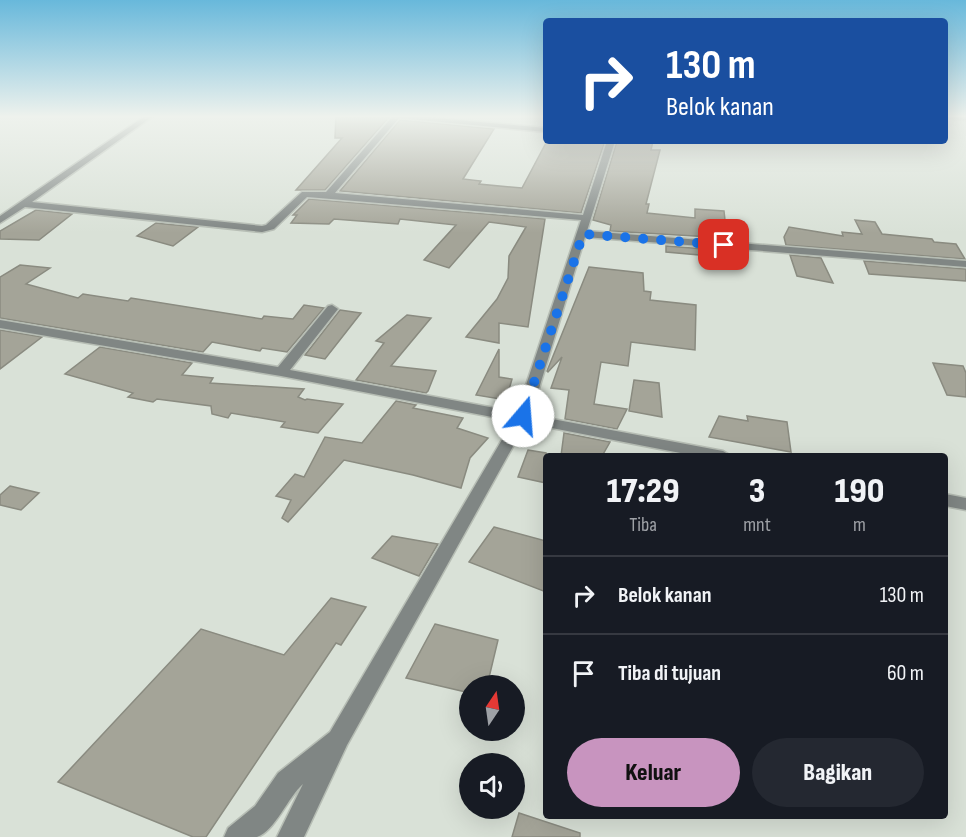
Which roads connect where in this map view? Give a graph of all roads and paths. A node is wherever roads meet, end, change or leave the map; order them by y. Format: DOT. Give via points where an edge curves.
graph roads {
  1 [pos="94,155"];
  2 [pos="363,155"];
  3 [pos="606,155"];
  4 [pos="328,195"];
  5 [pos="24,204"];
  6 [pos="586,218"];
  7 [pos="0,220"];
  8 [pos="583,234"];
  9 [pos="966,264"];
  10 [pos="332,309"];
  11 [pos="0,324"];
  12 [pos="281,372"];
  13 [pos="523,416"];
  14 [pos="708,453"];
  15 [pos="948,501"];
  16 [pos="966,504"];
  17 [pos="339,737"];
  18 [pos="237,837"];
  19 [pos="290,837"];
  1 -- 5 [label="street"];
  2 -- 4 [label="street"];
  3 -- 6 [label="street"];
  4 -- 5 [label="street" via="305,194 270,227 262,229"];
  4 -- 6 [label="street"];
  5 -- 7 [label="street"];
  6 -- 8 [label="street"];
  8 -- 9 [label="street"];
  8 -- 13 [label="street"];
  10 -- 12 [label="street"];
  11 -- 12 [label="street"];
  12 -- 13 [label="street"];
  13 -- 14 [label="street"];
  13 -- 17 [label="street"];
  15 -- 16 [label="street"];
  17 -- 18 [label="street" via="287,782 264,815"];
  17 -- 19 [label="street"];
}
